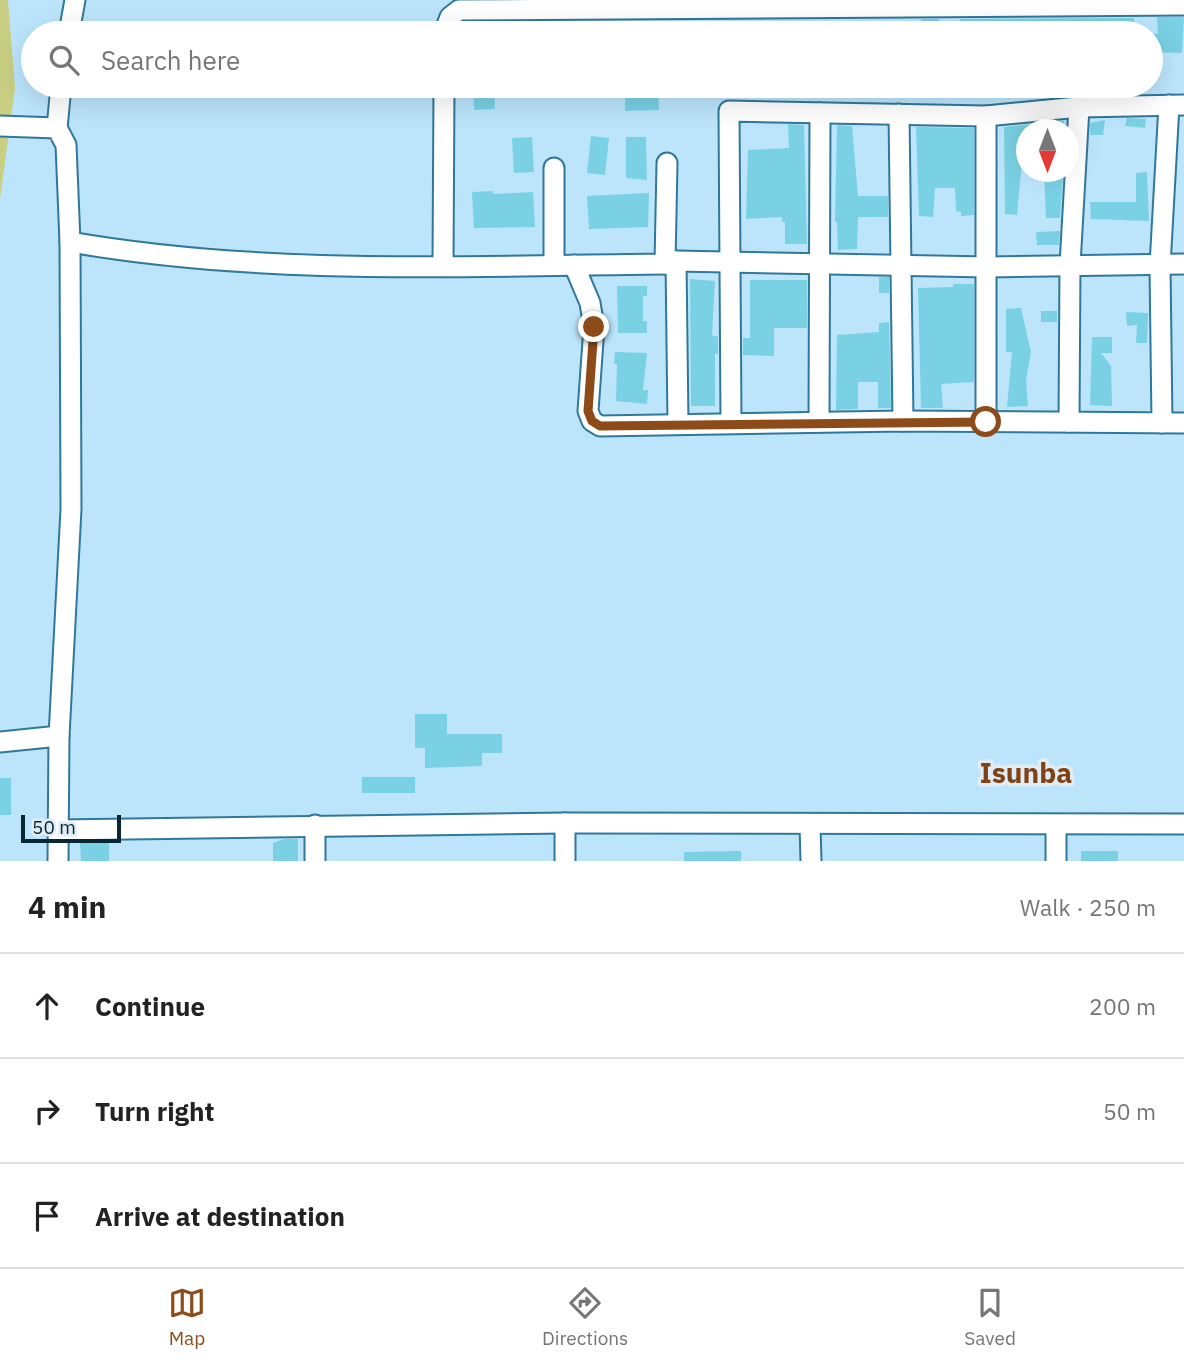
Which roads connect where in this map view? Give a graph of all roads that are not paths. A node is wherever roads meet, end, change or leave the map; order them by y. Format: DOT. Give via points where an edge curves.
graph roads {
  1 [pos="75,0"];
  2 [pos="1184,5"];
  3 [pos="71,21"];
  4 [pos="448,21"];
  5 [pos="60,98"];
  6 [pos="444,98"];
  7 [pos="1177,105"];
  8 [pos="1079,107"];
  9 [pos="820,113"];
  10 [pos="900,114"];
  11 [pos="986,116"];
  12 [pos="0,126"];
  13 [pos="57,128"];
  14 [pos="667,163"];
  15 [pos="554,168"];
  16 [pos="70,242"];
  17 [pos="670,263"];
  18 [pos="729,263"];
  19 [pos="821,263"];
  20 [pos="554,264"];
  21 [pos="1184,264"];
  22 [pos="574,265"];
  23 [pos="904,265"];
  24 [pos="1070,265"];
  25 [pos="1160,266"];
  26 [pos="443,267"];
  27 [pos="988,267"];
  28 [pos="903,421"];
  29 [pos="730,422"];
  30 [pos="819,422"];
  31 [pos="986,422"];
  32 [pos="1069,422"];
  33 [pos="1162,423"];
  34 [pos="1184,423"];
  35 [pos="678,424"];
  36 [pos="59,736"];
  37 [pos="0,742"];
  38 [pos="565,823"];
  39 [pos="1184,824"];
  40 [pos="315,825"];
  41 [pos="810,825"];
  42 [pos="1056,825"];
  43 [pos="58,830"];
  44 [pos="58,861"];
  45 [pos="315,861"];
  46 [pos="565,861"];
  47 [pos="810,861"];
  48 [pos="1056,861"];
  1 -- 3 [label="street"];
  2 -- 4 [label="street" via="459,10"];
  5 -- 13 [label="street"];
  6 -- 26 [label="street"];
  7 -- 8 [label="street"];
  7 -- 25 [label="street"];
  8 -- 11 [label="street"];
  8 -- 24 [label="street"];
  9 -- 10 [label="street"];
  9 -- 18 [label="street" via="729,111"];
  9 -- 19 [label="street"];
  10 -- 11 [label="street"];
  10 -- 23 [label="street"];
  11 -- 27 [label="street"];
  12 -- 13 [label="street"];
  13 -- 16 [label="street" via="66,145"];
  14 -- 17 [label="street"];
  15 -- 20 [label="street"];
  16 -- 26 [label="street" via="230,261"];
  16 -- 36 [label="street" via="71,509"];
  17 -- 18 [label="street"];
  17 -- 22 [label="street"];
  17 -- 35 [label="street"];
  18 -- 19 [label="street"];
  18 -- 29 [label="street"];
  19 -- 23 [label="street"];
  19 -- 30 [label="street"];
  20 -- 22 [label="street"];
  20 -- 26 [label="street"];
  21 -- 25 [label="street"];
  22 -- 35 [label="street" via="590,303 594,327 588,411 592,421 600,426"];
  23 -- 27 [label="street"];
  23 -- 28 [label="street"];
  24 -- 25 [label="street"];
  24 -- 27 [label="street"];
  24 -- 32 [label="street"];
  25 -- 33 [label="street"];
  27 -- 31 [label="street"];
  28 -- 30 [label="street"];
  28 -- 31 [label="street"];
  29 -- 30 [label="street"];
  29 -- 35 [label="street"];
  31 -- 32 [label="street"];
  32 -- 33 [label="street"];
  33 -- 34 [label="street"];
  36 -- 37 [label="street"];
  36 -- 43 [label="street"];
  38 -- 40 [label="street"];
  38 -- 41 [label="street"];
  38 -- 46 [label="street"];
  39 -- 42 [label="street"];
  40 -- 43 [label="street"];
  40 -- 45 [label="street"];
  41 -- 42 [label="street"];
  41 -- 47 [label="street"];
  42 -- 48 [label="street"];
  43 -- 44 [label="street"];
}
